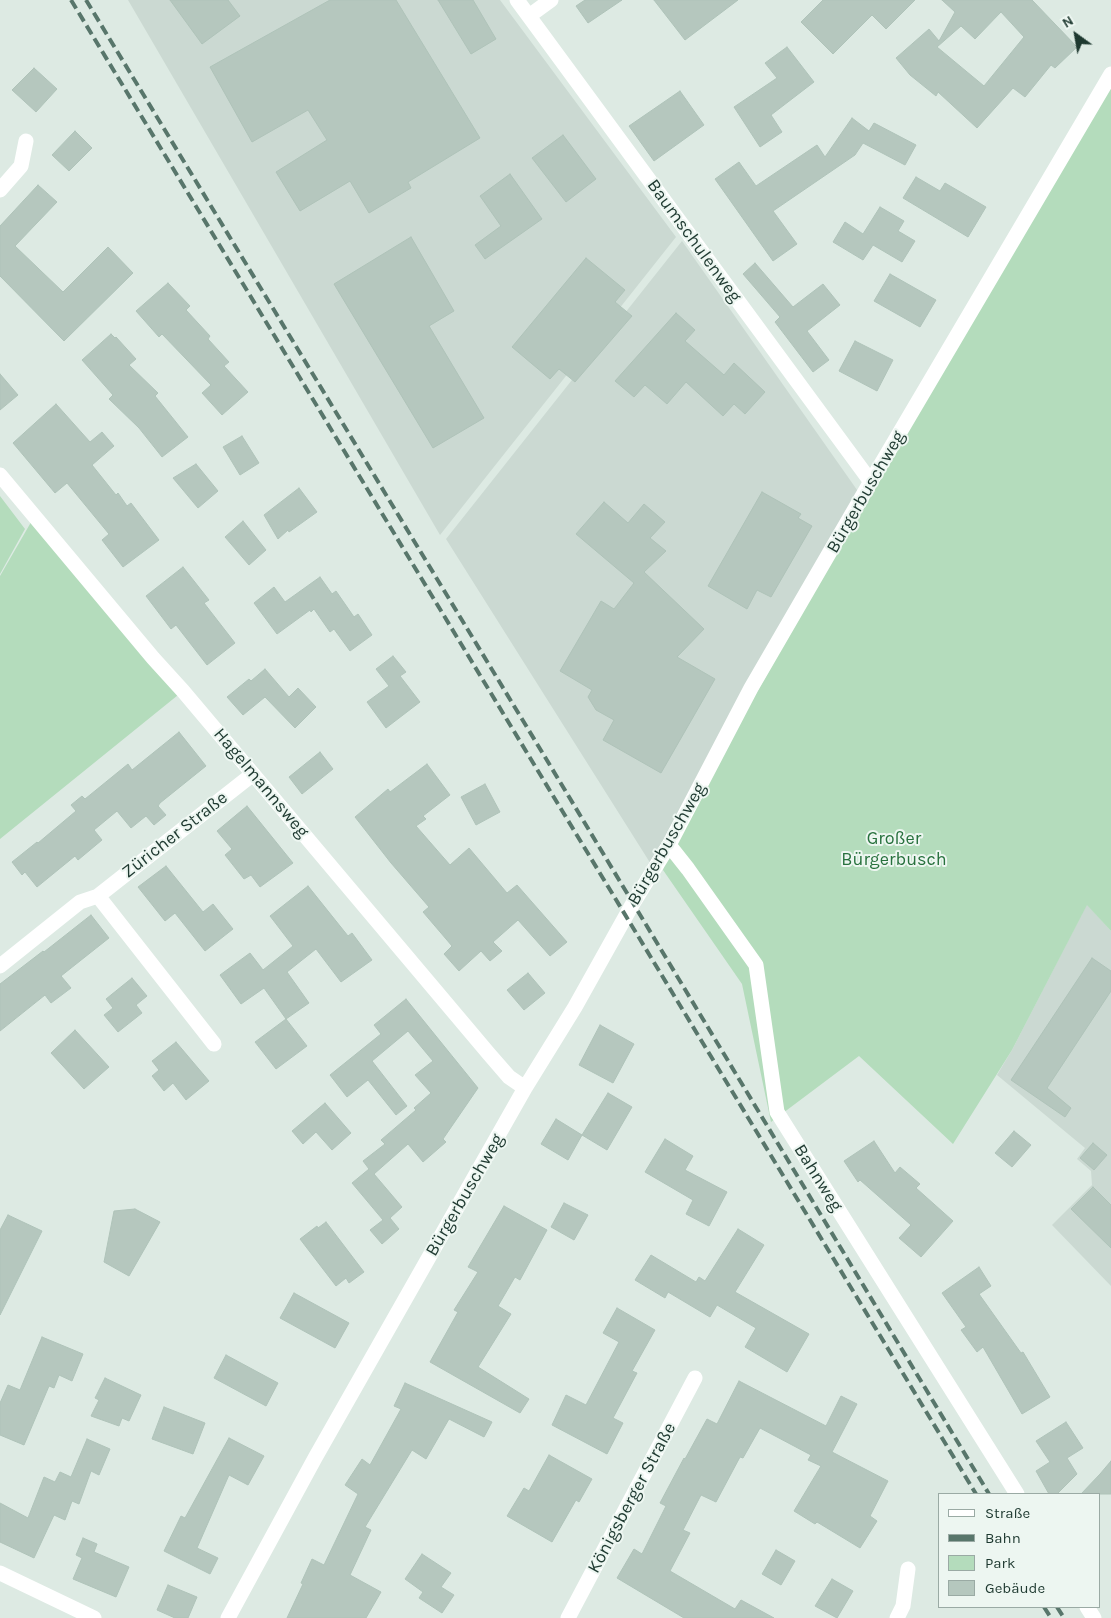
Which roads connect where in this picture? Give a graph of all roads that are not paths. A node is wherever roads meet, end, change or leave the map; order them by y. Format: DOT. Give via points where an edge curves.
graph roads {
  1 [pos="517,0"];
  2 [pos="551,0"];
  3 [pos="529,16"];
  4 [pos="1111,74"];
  5 [pos="26,141"];
  6 [pos="0,190"];
  7 [pos="0,475"];
  8 [pos="871,482"];
  9 [pos="253,774"];
  10 [pos="669,845"];
  11 [pos="98,896"];
  12 [pos="0,966"];
  13 [pos="214,1044"];
  14 [pos="525,1088"];
  15 [pos="695,1378"];
  16 [pos="1016,1493"];
  17 [pos="908,1569"];
  18 [pos="0,1573"];
  19 [pos="94,1618"];
  20 [pos="228,1618"];
  21 [pos="568,1618"];
  22 [pos="897,1618"];
  1 -- 3 [label="street, Baumschulenweg"];
  2 -- 3 [label="street"];
  3 -- 8 [label="street, Baumschulenweg"];
  4 -- 8 [label="street, Bürgerbuschweg"];
  5 -- 6 [label="street" via="21,166"];
  7 -- 9 [label="street, Hagelmannsweg"];
  8 -- 10 [label="street, Bürgerbuschweg" via="752,688"];
  9 -- 11 [label="street, Züricher Straße"];
  9 -- 14 [label="street, Hagelmannsweg" via="489,1054 509,1077"];
  10 -- 14 [label="street, Bürgerbuschweg"];
  10 -- 16 [label="street, Bahnweg" via="756,965 776,1112"];
  11 -- 12 [label="street, Züricher Straße" via="80,902"];
  11 -- 13 [label="street"];
  14 -- 20 [label="street, Bürgerbuschweg"];
  15 -- 21 [label="street, Königsberger Straße"];
  17 -- 22 [label="street" via="904,1606"];
  18 -- 19 [label="street"];
}
